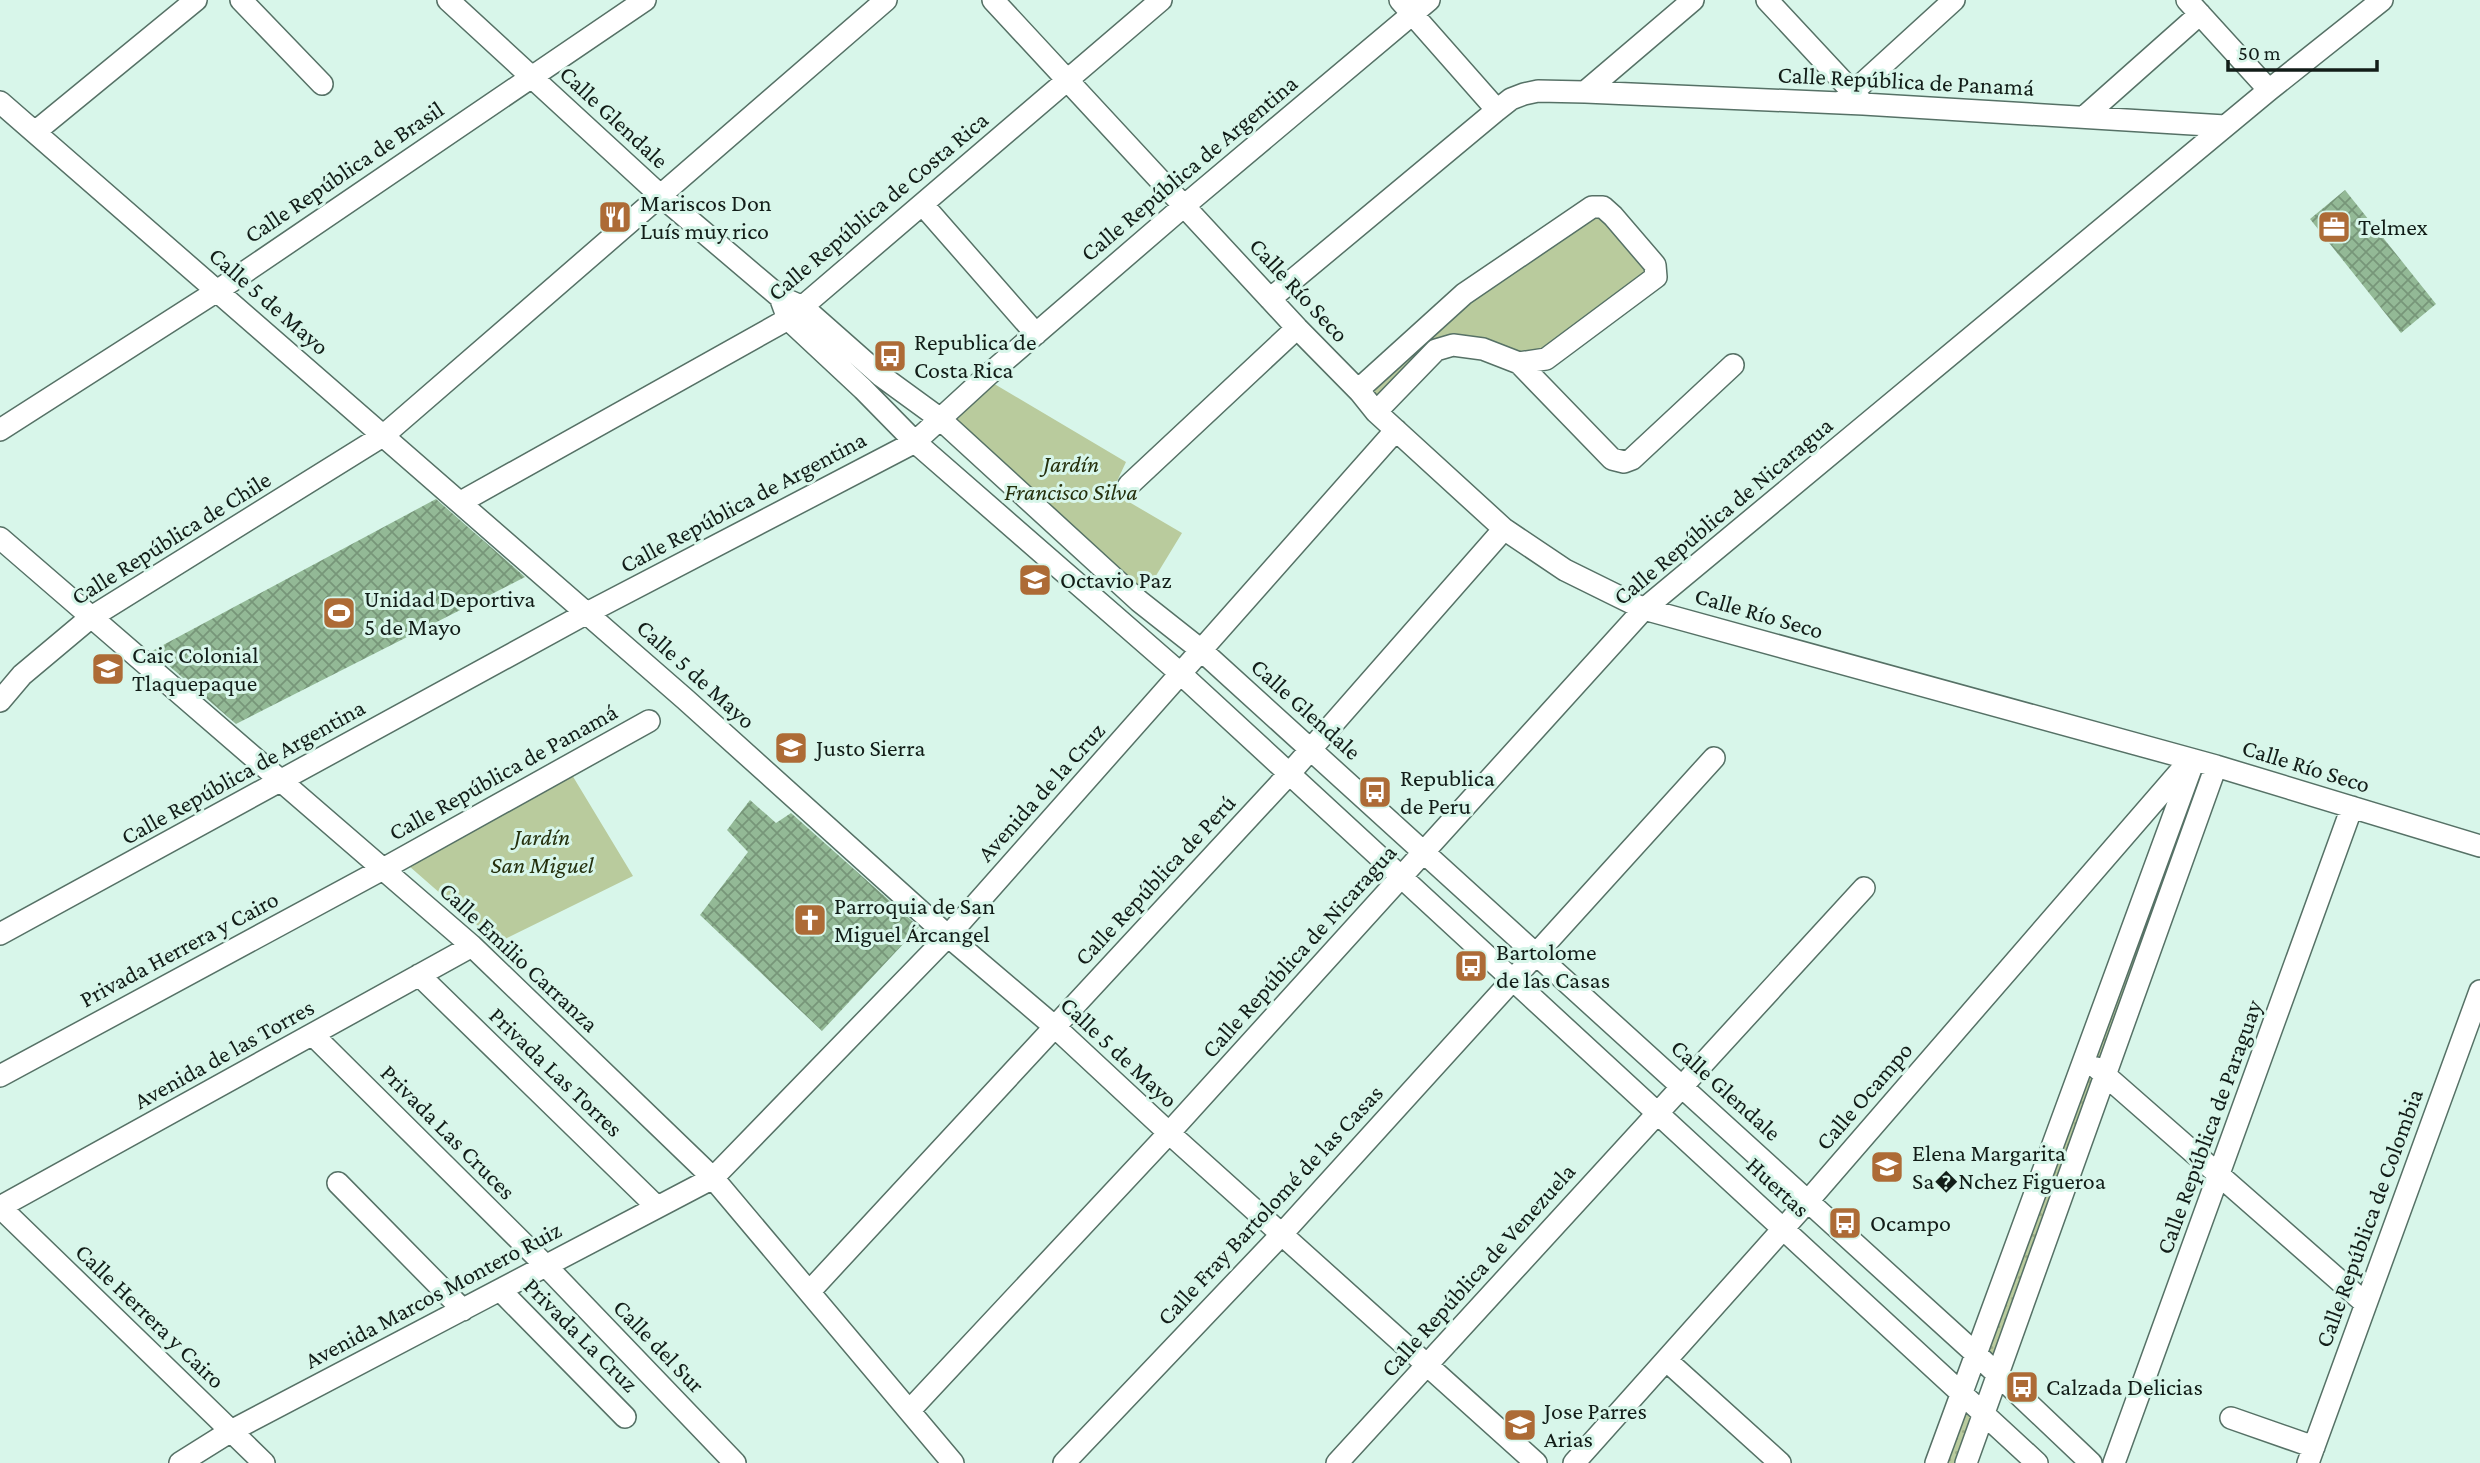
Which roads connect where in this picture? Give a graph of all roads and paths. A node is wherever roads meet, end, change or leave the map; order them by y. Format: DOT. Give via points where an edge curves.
graph roads {
  1 [pos="196,0"];
  2 [pos="241,0"];
  3 [pos="448,0"];
  4 [pos="645,0"];
  5 [pos="886,0"];
  6 [pos="993,0"];
  7 [pos="1161,0"];
  8 [pos="1693,0"];
  9 [pos="1767,0"];
  10 [pos="1954,0"];
  11 [pos="2382,0"];
  12 [pos="1414,5"];
  13 [pos="2193,7"];
  14 [pos="532,77"];
  15 [pos="1066,80"];
  16 [pos="322,84"];
  17 [pos="2269,90"];
  18 [pos="1585,92"];
  19 [pos="1852,99"];
  20 [pos="0,102"];
  21 [pos="1497,110"];
  22 [pos="2084,117"];
  23 [pos="2225,126"];
  24 [pos="35,132"];
  25 [pos="661,196"];
  26 [pos="923,205"];
  27 [pos="1184,206"];
  28 [pos="217,291"];
  29 [pos="1270,299"];
  30 [pos="795,313"];
  31 [pos="1297,328"];
  32 [pos="1036,334"];
  33 [pos="1429,342"];
  34 [pos="1519,363"];
  35 [pos="1733,365"];
  36 [pos="1358,390"];
  37 [pos="1376,412"];
  38 [pos="939,418"];
  39 [pos="0,430"];
  40 [pos="1396,430"];
  41 [pos="384,435"];
  42 [pos="915,442"];
  43 [pos="1129,485"];
  44 [pos="461,502"];
  45 [pos="1504,529"];
  46 [pos="0,538"];
  47 [pos="1644,609"];
  48 [pos="587,613"];
  49 [pos="90,618"];
  50 [pos="1201,650"];
  51 [pos="1181,674"];
  52 [pos="0,701"];
  53 [pos="649,721"];
  54 [pos="1311,749"];
  55 [pos="1714,758"];
  56 [pos="2192,761"];
  57 [pos="2216,766"];
  58 [pos="1289,774"];
  59 [pos="281,782"];
  60 [pos="2352,807"];
  61 [pos="2480,846"];
  62 [pos="1425,851"];
  63 [pos="383,869"];
  64 [pos="1401,877"];
  65 [pos="1864,888"];
  66 [pos="0,934"];
  67 [pos="948,936"];
  68 [pos="472,946"];
  69 [pos="1536,953"];
  70 [pos="419,975"];
  71 [pos="1512,979"];
  72 [pos="2480,991"];
  73 [pos="1055,1027"];
  74 [pos="313,1035"];
  75 [pos="2084,1058"];
  76 [pos="2106,1074"];
  77 [pos="0,1076"];
  78 [pos="1681,1085"];
  79 [pos="1657,1112"];
  80 [pos="1168,1133"];
  81 [pos="2220,1176"];
  82 [pos="713,1178"];
  83 [pos="338,1183"];
  84 [pos="1808,1201"];
  85 [pos="0,1207"];
  86 [pos="657,1207"];
  87 [pos="1783,1228"];
  88 [pos="1281,1235"];
  89 [pos="546,1266"];
  90 [pos="500,1290"];
  91 [pos="810,1291"];
  92 [pos="2366,1304"];
  93 [pos="463,1310"];
  94 [pos="1976,1354"];
  95 [pos="1666,1360"];
  96 [pos="1427,1365"];
  97 [pos="1998,1375"];
  98 [pos="1962,1392"];
  99 [pos="910,1410"];
  100 [pos="1984,1413"];
  101 [pos="625,1417"];
  102 [pos="2231,1418"];
  103 [pos="231,1431"];
  104 [pos="2311,1455"];
  105 [pos="180,1463"];
  106 [pos="264,1463"];
  107 [pos="735,1463"];
  108 [pos="953,1463"];
  109 [pos="1064,1463"];
  110 [pos="1337,1463"];
  111 [pos="1536,1463"];
  112 [pos="1574,1463"];
  113 [pos="1780,1463"];
  114 [pos="1936,1463"];
  115 [pos="1966,1463"];
  116 [pos="2037,1463"];
  117 [pos="2091,1463"];
  118 [pos="2114,1463"];
  1 -- 24 [label="street"];
  2 -- 16 [label="street"];
  3 -- 14 [label="street, Calle Glendale"];
  4 -- 14 [label="street, Calle República de Brasil"];
  5 -- 25 [label="street, Calle República de Chile"];
  6 -- 15 [label="street, Calle Río Seco"];
  7 -- 15 [label="street, Calle República de Costa Rica"];
  8 -- 18 [label="street"];
  9 -- 19 [label="street"];
  10 -- 19 [label="street"];
  11 -- 17 [label="street, Calle República de Nicaragua"];
  12 -- 21 [label="street"];
  12 -- 27 [label="street, Calle República de Argentina"];
  13 -- 17 [label="street"];
  13 -- 22 [label="street"];
  14 -- 25 [label="street, Calle Glendale"];
  14 -- 28 [label="street, Calle República de Brasil"];
  15 -- 26 [label="street, Calle República de Costa Rica"];
  15 -- 27 [label="street, Calle Río Seco"];
  17 -- 23 [label="street, Calle República de Nicaragua"];
  18 -- 19 [label="street, Calle República de Panamá"];
  18 -- 21 [label="street, Calle República de Panamá" via="1524,93"];
  19 -- 22 [label="street, Calle República de Panamá"];
  20 -- 24 [label="street, Calle 5 de Mayo"];
  21 -- 29 [label="street, Calle República de Panamá"];
  22 -- 23 [label="street, Calle República de Panamá"];
  23 -- 47 [label="street, Calle República de Nicaragua"];
  24 -- 28 [label="street, Calle 5 de Mayo"];
  25 -- 30 [label="street, Calle Glendale"];
  25 -- 41 [label="street, Calle República de Chile"];
  26 -- 30 [label="street, Calle República de Costa Rica"];
  26 -- 32 [label="street"];
  27 -- 29 [label="street, Calle Río Seco"];
  27 -- 32 [label="street, Calle República de Argentina"];
  28 -- 39 [label="street, Calle República de Brasil"];
  28 -- 41 [label="street, Calle 5 de Mayo"];
  29 -- 31 [label="street, Calle Río Seco"];
  30 -- 38 [label="street, Calle Glendale"];
  30 -- 42 [label="street, Calle Glendale"];
  30 -- 44 [label="street, Calle República de Costa Rica"];
  31 -- 36 [label="street, Calle Río Seco"];
  31 -- 43 [label="street"];
  32 -- 38 [label="street, Calle República de Argentina"];
  33 -- 34 [label="street" via="1483,349"];
  33 -- 34 [label="street" via="1464,294 1592,207 1603,207 1655,265 1656,277 1546,359"];
  33 -- 36 [label="street"];
  33 -- 37 [label="street"];
  34 -- 35 [label="street" via="1612,459 1624,462"];
  36 -- 37 [label="street, Calle Río Seco"];
  37 -- 40 [label="street, Calle Río Seco"];
  38 -- 42 [label="street, Calle República de Argentina"];
  38 -- 50 [label="street, Calle Glendale" via="1139,601"];
  40 -- 45 [label="street, Calle Río Seco"];
  40 -- 50 [label="street, Avenida de la Cruz"];
  41 -- 44 [label="street, Calle 5 de Mayo"];
  41 -- 49 [label="street, Calle República de Chile"];
  42 -- 48 [label="street, Calle República de Argentina"];
  42 -- 51 [label="street, Calle Glendale"];
  44 -- 48 [label="street, Calle 5 de Mayo"];
  45 -- 47 [label="street, Calle Río Seco" via="1566,570"];
  45 -- 54 [label="street, Calle República de Perú"];
  46 -- 49 [label="street, Calle Emilio Carranza"];
  47 -- 56 [label="street, Calle Río Seco"];
  47 -- 62 [label="street, Calle República de Nicaragua"];
  48 -- 59 [label="street, Calle República de Argentina"];
  48 -- 67 [label="street, Calle 5 de Mayo"];
  49 -- 52 [label="street, Calle República de Chile" via="22,675"];
  49 -- 59 [label="street, Calle Emilio Carranza"];
  50 -- 51 [label="street, Avenida de la Cruz"];
  50 -- 54 [label="street, Calle Glendale"];
  51 -- 58 [label="street, Calle Glendale"];
  51 -- 67 [label="street, Avenida de la Cruz"];
  53 -- 63 [label="street, Calle República de Panamá"];
  54 -- 58 [label="street, Calle República de Perú"];
  54 -- 62 [label="street, Calle Glendale"];
  55 -- 69 [label="street, Calle Fray Bartolomé de las Casas"];
  56 -- 57 [label="street, Calle Río Seco"];
  56 -- 75 [label="street"];
  56 -- 84 [label="street, Calle Ocampo"];
  57 -- 60 [label="street, Calle Río Seco"];
  57 -- 76 [label="street"];
  58 -- 64 [label="street, Calle Glendale"];
  58 -- 73 [label="street, Calle República de Perú"];
  59 -- 63 [label="street, Calle Emilio Carranza"];
  59 -- 66 [label="street, Calle República de Argentina"];
  60 -- 61 [label="street, Calle Río Seco"];
  60 -- 81 [label="street, Calle República de Paraguay"];
  62 -- 64 [label="street, Calle República de Nicaragua"];
  62 -- 69 [label="street, Calle Glendale"];
  63 -- 68 [label="street, Calle Emilio Carranza"];
  63 -- 77 [label="street, Privada Herrera y Cairo"];
  64 -- 71 [label="street, Calle Glendale"];
  64 -- 80 [label="street, Calle República de Nicaragua"];
  65 -- 78 [label="street, Calle República de Venezuela"];
  67 -- 73 [label="street, Calle 5 de Mayo"];
  67 -- 82 [label="street, Avenida de la Cruz"];
  68 -- 70 [label="street, Avenida de las Torres"];
  68 -- 82 [label="street, Calle Emilio Carranza"];
  69 -- 71 [label="street, Calle Fray Bartolomé de las Casas"];
  69 -- 78 [label="street, Calle Glendale"];
  70 -- 74 [label="street, Avenida de las Torres"];
  70 -- 86 [label="street, Privada Las Torres"];
  71 -- 79 [label="street, Huertas"];
  71 -- 88 [label="street, Calle Fray Bartolomé de las Casas"];
  72 -- 92 [label="street, Calle República de Colombia"];
  73 -- 80 [label="street, Calle 5 de Mayo"];
  73 -- 91 [label="street, Calle República de Perú"];
  74 -- 85 [label="street, Avenida de las Torres"];
  74 -- 89 [label="street, Privada Las Cruces"];
  75 -- 76 [label="street"];
  75 -- 94 [label="street"];
  76 -- 81 [label="street"];
  76 -- 97 [label="street"];
  78 -- 79 [label="street, Calle República de Venezuela"];
  78 -- 84 [label="street, Calle Glendale"];
  79 -- 87 [label="street, Huertas"];
  79 -- 96 [label="street, Calle República de Venezuela"];
  80 -- 88 [label="street, Calle 5 de Mayo"];
  80 -- 99 [label="street, Calle República de Nicaragua"];
  81 -- 92 [label="street"];
  81 -- 118 [label="street, Calle República de Paraguay"];
  82 -- 86 [label="street, Avenida Marcos Montero Ruiz"];
  82 -- 91 [label="street, Calle Emilio Carranza"];
  83 -- 93 [label="street"];
  84 -- 87 [label="street, Calle Ocampo"];
  84 -- 94 [label="street, Calle Glendale"];
  85 -- 103 [label="street, Calle Herrera y Cairo"];
  86 -- 89 [label="street, Avenida Marcos Montero Ruiz"];
  87 -- 95 [label="street, Calle Ocampo"];
  87 -- 98 [label="street, Huertas"];
  88 -- 96 [label="street, Calle 5 de Mayo"];
  88 -- 109 [label="street, Calle Fray Bartolomé de las Casas"];
  89 -- 90 [label="street, Avenida Marcos Montero Ruiz"];
  89 -- 107 [label="street, Calle del Sur"];
  90 -- 93 [label="street, Avenida Marcos Montero Ruiz"];
  90 -- 101 [label="street, Privada La Cruz"];
  91 -- 99 [label="street, Calle Emilio Carranza"];
  92 -- 104 [label="street, Calle República de Colombia"];
  93 -- 103 [label="street, Avenida Marcos Montero Ruiz"];
  94 -- 97 [label="street, Calle Glendale"];
  94 -- 98 [label="street"];
  95 -- 112 [label="street, Calle Ocampo"];
  95 -- 113 [label="street"];
  96 -- 110 [label="street, Calle República de Venezuela"];
  96 -- 111 [label="street, Calle 5 de Mayo"];
  97 -- 100 [label="street"];
  97 -- 117 [label="street, Calle Glendale"];
  98 -- 100 [label="street, Huertas"];
  98 -- 114 [label="street"];
  99 -- 108 [label="street, Calle Emilio Carranza"];
  100 -- 115 [label="street"];
  100 -- 116 [label="street, Huertas"];
  102 -- 104 [label="street"];
  103 -- 105 [label="street, Avenida Marcos Montero Ruiz"];
  103 -- 106 [label="street, Calle Herrera y Cairo"];
}
